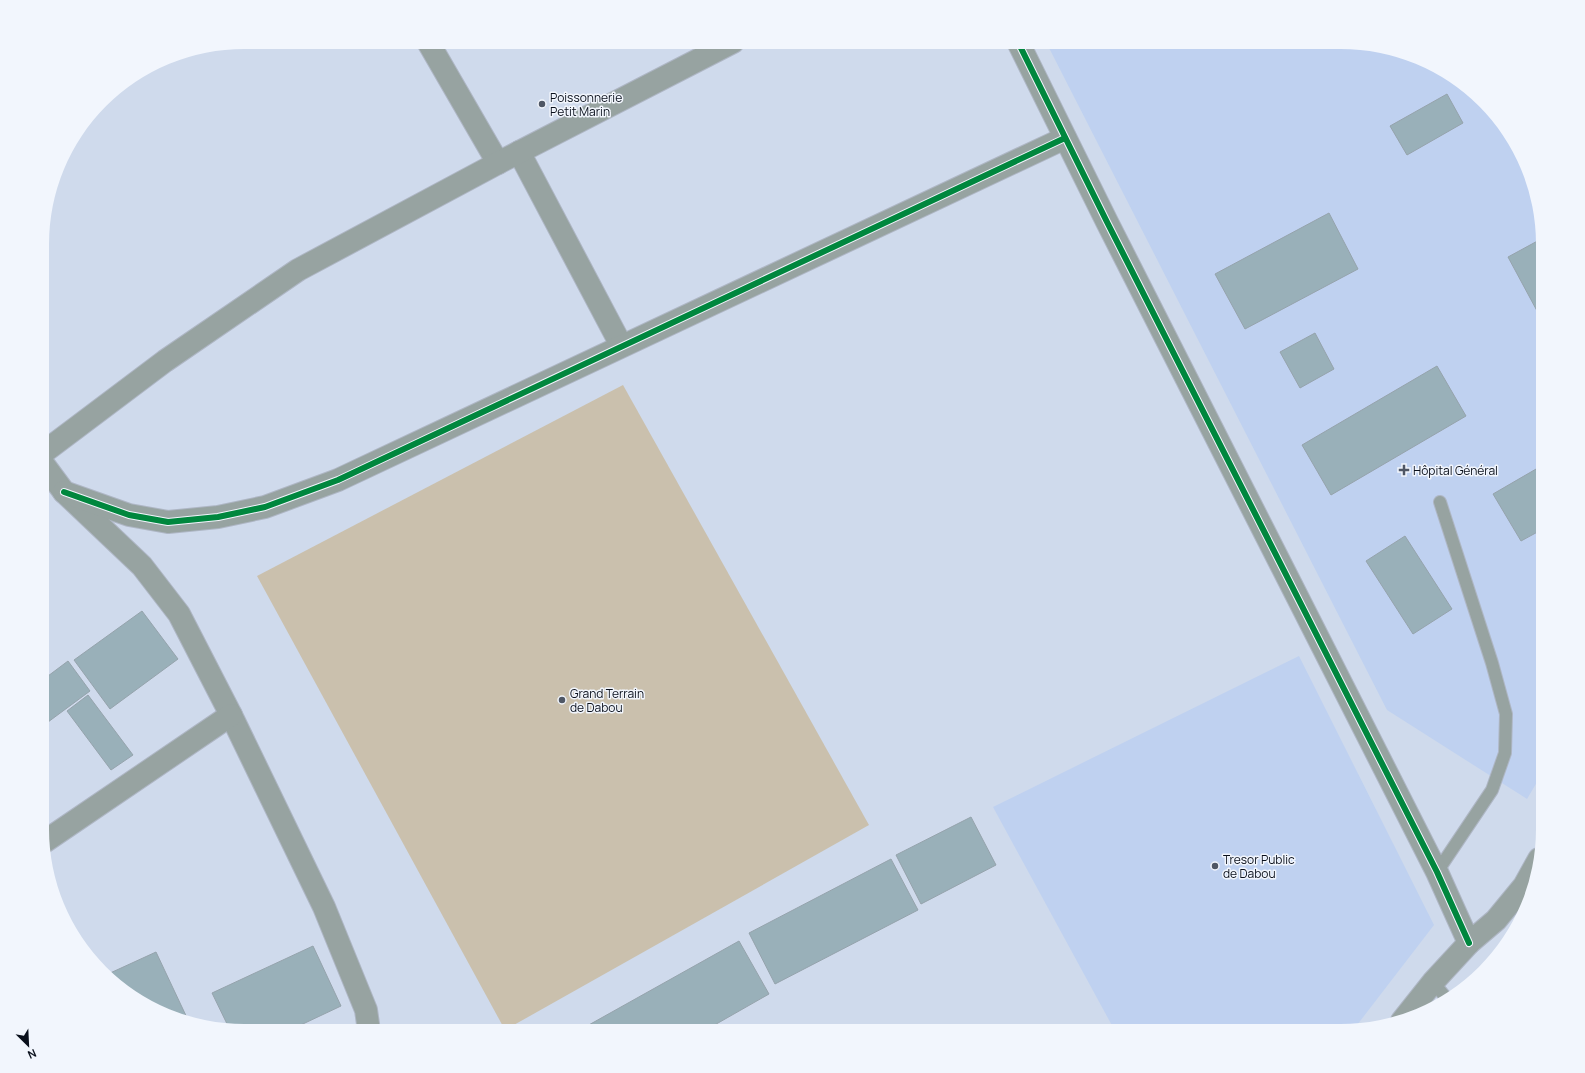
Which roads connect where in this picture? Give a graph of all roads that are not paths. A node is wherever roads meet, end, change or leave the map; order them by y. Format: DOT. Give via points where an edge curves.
graph roads {
  1 [pos="432,49"];
  2 [pos="719,49"];
  3 [pos="1021,49"];
  4 [pos="1065,138"];
  5 [pos="519,152"];
  6 [pos="498,162"];
  7 [pos="621,345"];
  8 [pos="49,448"];
  9 [pos="49,472"];
  10 [pos="64,492"];
  11 [pos="1440,502"];
  12 [pos="231,715"];
  13 [pos="49,839"];
  14 [pos="1437,872"];
  15 [pos="1525,893"];
  16 [pos="1469,943"];
  17 [pos="1432,982"];
  18 [pos="1443,995"];
  19 [pos="1409,1012"];
  20 [pos="368,1024"];
  1 -- 6 [label="street"];
  2 -- 5 [label="street"];
  3 -- 4 [label="street"];
  4 -- 7 [label="street"];
  4 -- 14 [label="street"];
  5 -- 6 [label="street"];
  5 -- 7 [label="street"];
  6 -- 8 [label="street" via="298,270 165,361"];
  7 -- 10 [label="street" via="338,480 265,507 218,517 168,522 129,515"];
  9 -- 10 [label="street"];
  10 -- 12 [label="street" via="142,566 159,587 179,614"];
  11 -- 14 [label="lane" via="1506,714 1505,753 1492,790"];
  12 -- 13 [label="street"];
  12 -- 20 [label="street" via="324,908 366,1010"];
  14 -- 16 [label="street"];
  15 -- 16 [label="street"];
  16 -- 17 [label="street"];
  17 -- 18 [label="lane"];
  17 -- 19 [label="street"];
}
